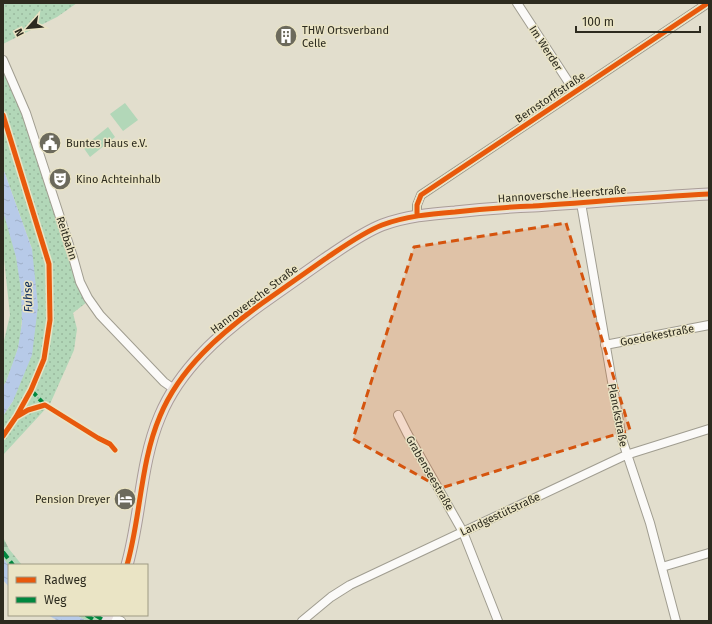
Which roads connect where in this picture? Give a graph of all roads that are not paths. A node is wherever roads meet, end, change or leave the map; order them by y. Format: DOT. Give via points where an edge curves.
graph roads {
  1 [pos="517,3"];
  2 [pos="708,3"];
  3 [pos="3,60"];
  4 [pos="575,92"];
  5 [pos="709,194"];
  6 [pos="581,203"];
  7 [pos="417,215"];
  8 [pos="709,325"];
  9 [pos="605,345"];
  10 [pos="174,389"];
  11 [pos="398,415"];
  12 [pos="709,429"];
  13 [pos="626,455"];
  14 [pos="463,532"];
  15 [pos="709,553"];
  16 [pos="127,564"];
  17 [pos="662,567"];
  18 [pos="110,616"];
  19 [pos="121,621"];
  20 [pos="302,621"];
  21 [pos="498,621"];
  22 [pos="676,621"];
  1 -- 4 [label="street, Im Werder"];
  2 -- 4 [label="street, Bernstorffstraße"];
  3 -- 10 [label="street, Reitbahn" via="26,113 80,282 88,298 111,327 164,382"];
  4 -- 7 [label="street, Bernstorffstraße" via="421,195"];
  5 -- 6 [label="main road, Hannoversche Heerstraße"];
  6 -- 7 [label="main road, Hannoversche Heerstraße"];
  6 -- 9 [label="street, Planckstraße"];
  7 -- 10 [label="main road, Hannoversche Straße" via="380,226 279,291 225,331 199,356"];
  8 -- 9 [label="street, Goedekestraße"];
  9 -- 13 [label="street, Planckstraße"];
  10 -- 16 [label="main road, Hannoversche Straße" via="152,437"];
  11 -- 14 [label="street, Grabenseestraße"];
  12 -- 13 [label="street, Landgestütstraße"];
  13 -- 14 [label="street, Landgestütstraße"];
  13 -- 17 [label="street, Planckstraße" via="650,523"];
  14 -- 20 [label="street, Landgestütstraße" via="350,585"];
  14 -- 21 [label="street, Grabenseestraße"];
  15 -- 17 [label="street"];
  17 -- 22 [label="street, Planckstraße"];
  18 -- 19 [label="street"];
}
